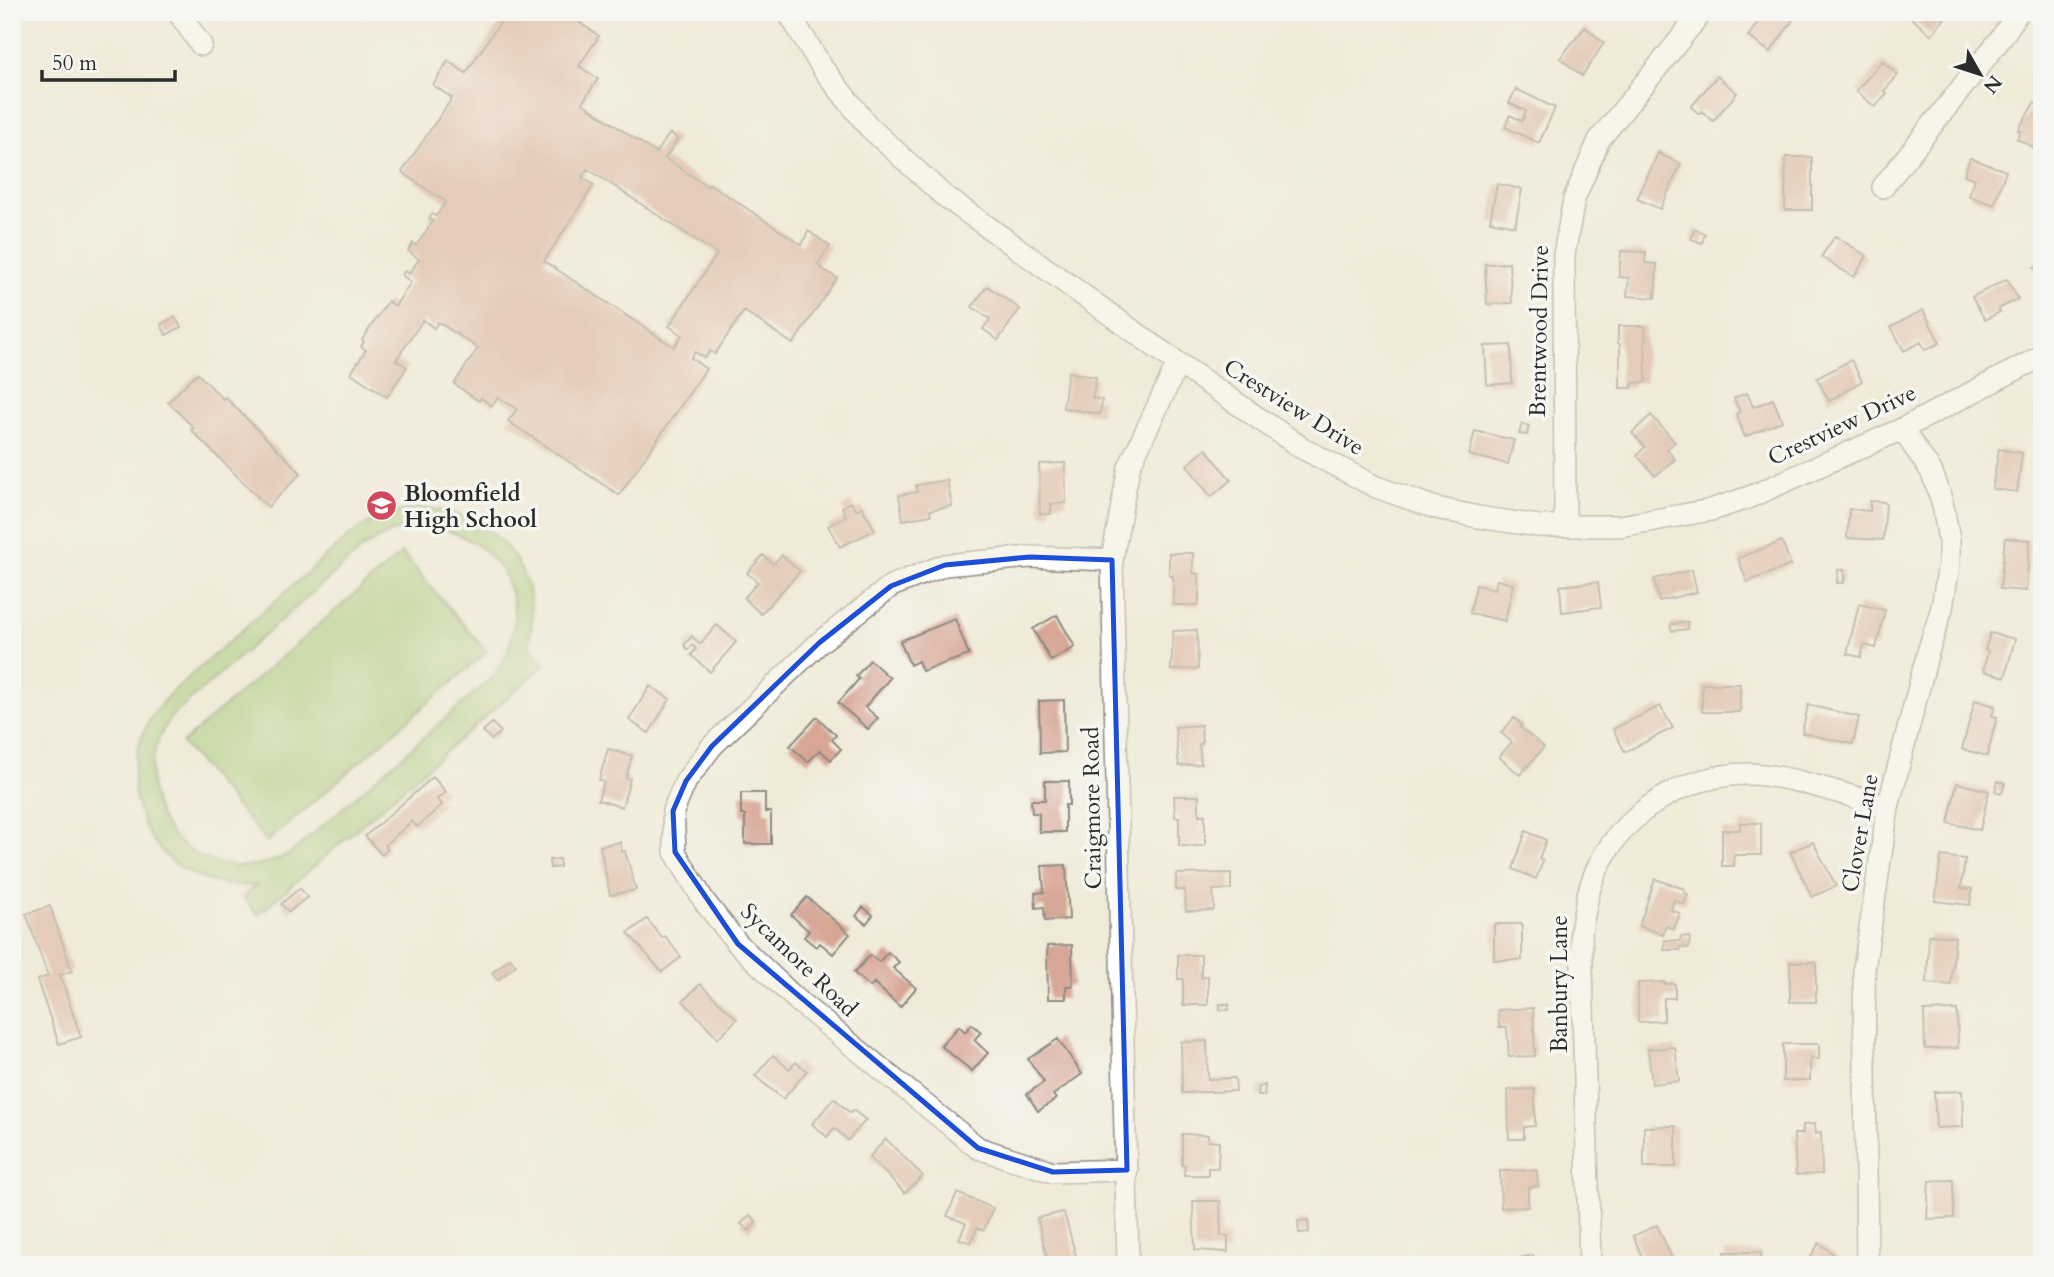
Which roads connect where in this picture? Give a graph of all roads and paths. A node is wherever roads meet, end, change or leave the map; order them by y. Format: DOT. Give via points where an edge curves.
graph roads {
  1 [pos="178,12"];
  2 [pos="788,12"];
  3 [pos="1702,12"];
  4 [pos="2018,12"];
  5 [pos="201,45"];
  6 [pos="1883,187"];
  7 [pos="2042,356"];
  8 [pos="1178,363"];
  9 [pos="1902,429"];
  10 [pos="1564,525"];
  11 [pos="1112,560"];
  12 [pos="1888,807"];
  13 [pos="1127,1170"];
  14 [pos="1128,1265"];
  15 [pos="1590,1265"];
  16 [pos="1867,1265"];
  1 -- 5 [label="street"];
  2 -- 8 [label="street, Crestview Drive" via="844,97 905,162 943,195"];
  3 -- 10 [label="street, Brentwood Drive" via="1599,140 1574,198 1564,255"];
  4 -- 6 [label="street"];
  7 -- 9 [label="street, Crestview Drive"];
  8 -- 10 [label="street, Crestview Drive" via="1302,448 1376,487 1478,517"];
  8 -- 11 [label="street, Craigmore Road" via="1129,467"];
  9 -- 10 [label="street, Crestview Drive" via="1711,510 1620,526"];
  9 -- 12 [label="street, Clover Lane" via="1937,486 1950,564"];
  11 -- 13 [label="street, Craigmore Road"];
  11 -- 13 [label="street, Sycamore Road" via="1030,557 945,565 891,586 819,643 712,746 686,781 673,811 675,852 704,901 738,944 798,1001 978,1148 1053,1172"];
  12 -- 15 [label="street, Banbury Lane" via="1775,777 1718,777 1659,799 1616,838 1598,866 1581,932"];
  12 -- 16 [label="street, Clover Lane" via="1864,970"];
  13 -- 14 [label="street, Craigmore Road"];
}
